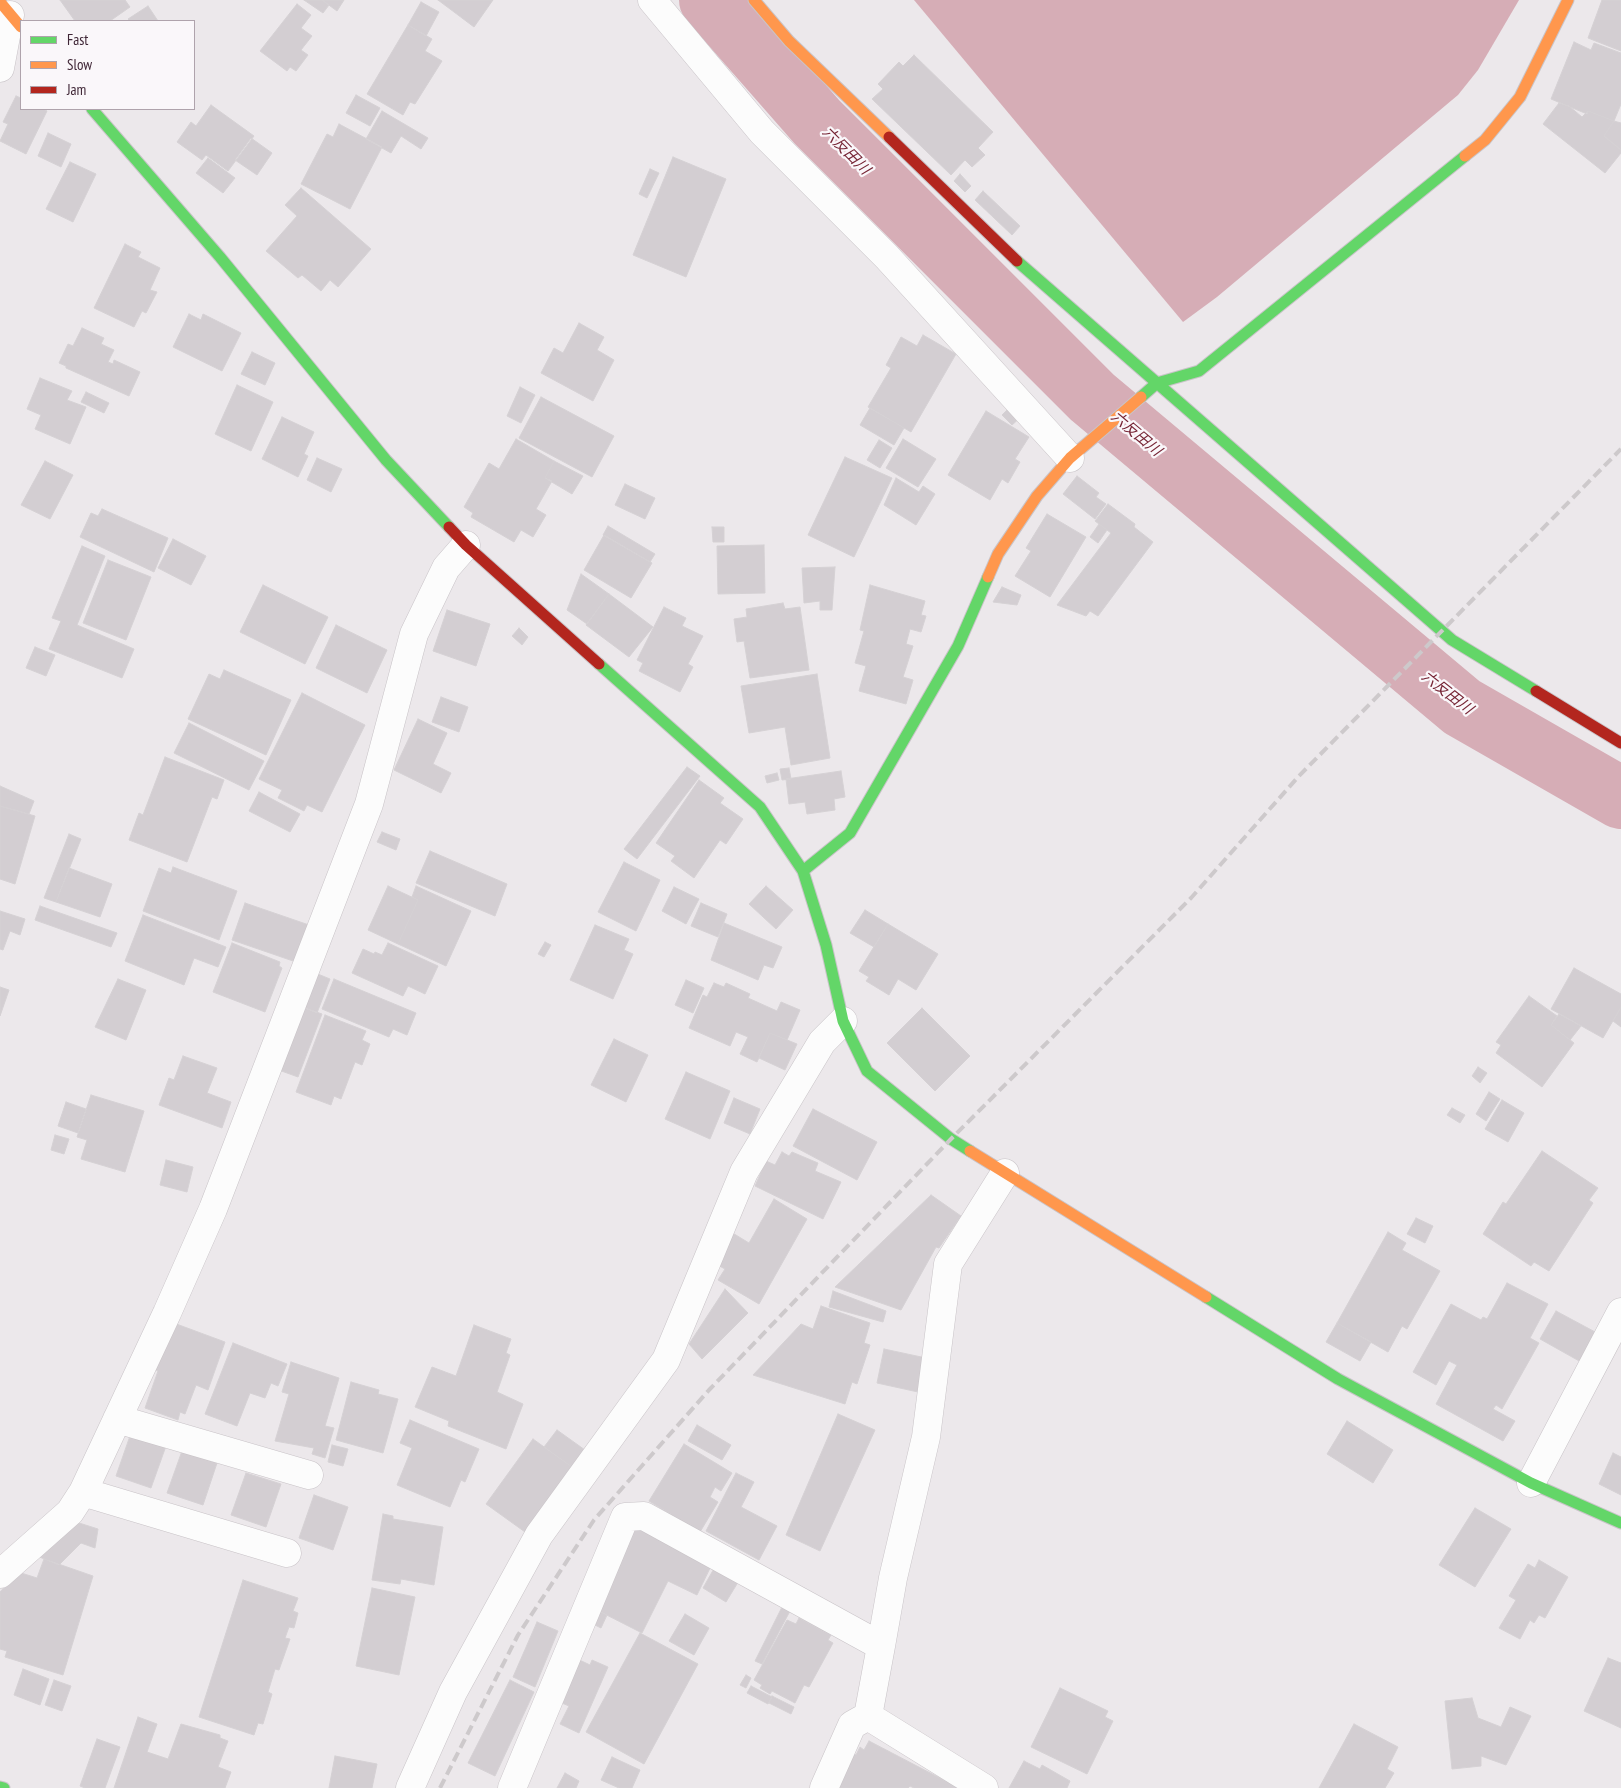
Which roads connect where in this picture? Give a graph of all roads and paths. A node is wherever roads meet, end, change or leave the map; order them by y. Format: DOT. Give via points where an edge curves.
graph roads {
  1 [pos="652,0"];
  2 [pos="754,0"];
  3 [pos="1568,0"];
  4 [pos="10,15"];
  5 [pos="0,68"];
  6 [pos="93,110"];
  7 [pos="1157,383"];
  8 [pos="1075,453"];
  9 [pos="466,544"];
  10 [pos="1621,744"];
  11 [pos="803,871"];
  12 [pos="843,1022"];
  13 [pos="1005,1173"];
  14 [pos="1621,1312"];
  15 [pos="117,1419"];
  16 [pos="309,1475"];
  17 [pos="1530,1483"];
  18 [pos="83,1492"];
  19 [pos="1621,1523"];
  20 [pos="287,1553"];
  21 [pos="0,1574"];
  22 [pos="881,1646"];
  23 [pos="868,1716"];
  24 [pos="0,1786"];
  25 [pos="4,1788"];
  26 [pos="410,1788"];
  27 [pos="512,1788"];
  28 [pos="824,1788"];
  29 [pos="984,1788"];
  1 -- 8 [label="street" via="762,132"];
  2 -- 7 [label="street" via="789,41 1018,262"];
  3 -- 7 [label="street" via="1520,97 1485,140 1199,371"];
  4 -- 5 [label="street"];
  6 -- 9 [label="street" via="220,257 386,460"];
  7 -- 8 [label="street"];
  7 -- 10 [label="street" via="1452,640"];
  8 -- 11 [label="street" via="1037,496 998,554 958,646 850,833"];
  9 -- 11 [label="street" via="760,807"];
  9 -- 15 [label="street" via="446,568 414,634 369,804 213,1209"];
  11 -- 12 [label="street" via="826,945"];
  12 -- 13 [label="street" via="867,1071 951,1140"];
  12 -- 26 [label="street" via="822,1042 744,1172 666,1360 539,1535 453,1692"];
  13 -- 17 [label="street" via="1338,1379"];
  13 -- 22 [label="street" via="948,1264 926,1437 893,1578"];
  14 -- 17 [label="street"];
  15 -- 16 [label="street"];
  15 -- 18 [label="street"];
  17 -- 19 [label="street"];
  18 -- 20 [label="street"];
  18 -- 21 [label="street" via="70,1512"];
  22 -- 23 [label="street"];
  22 -- 27 [label="street" via="644,1516 625,1518"];
  23 -- 28 [label="street" via="852,1725"];
  23 -- 29 [label="street"];
  24 -- 25 [label="street"];
}
